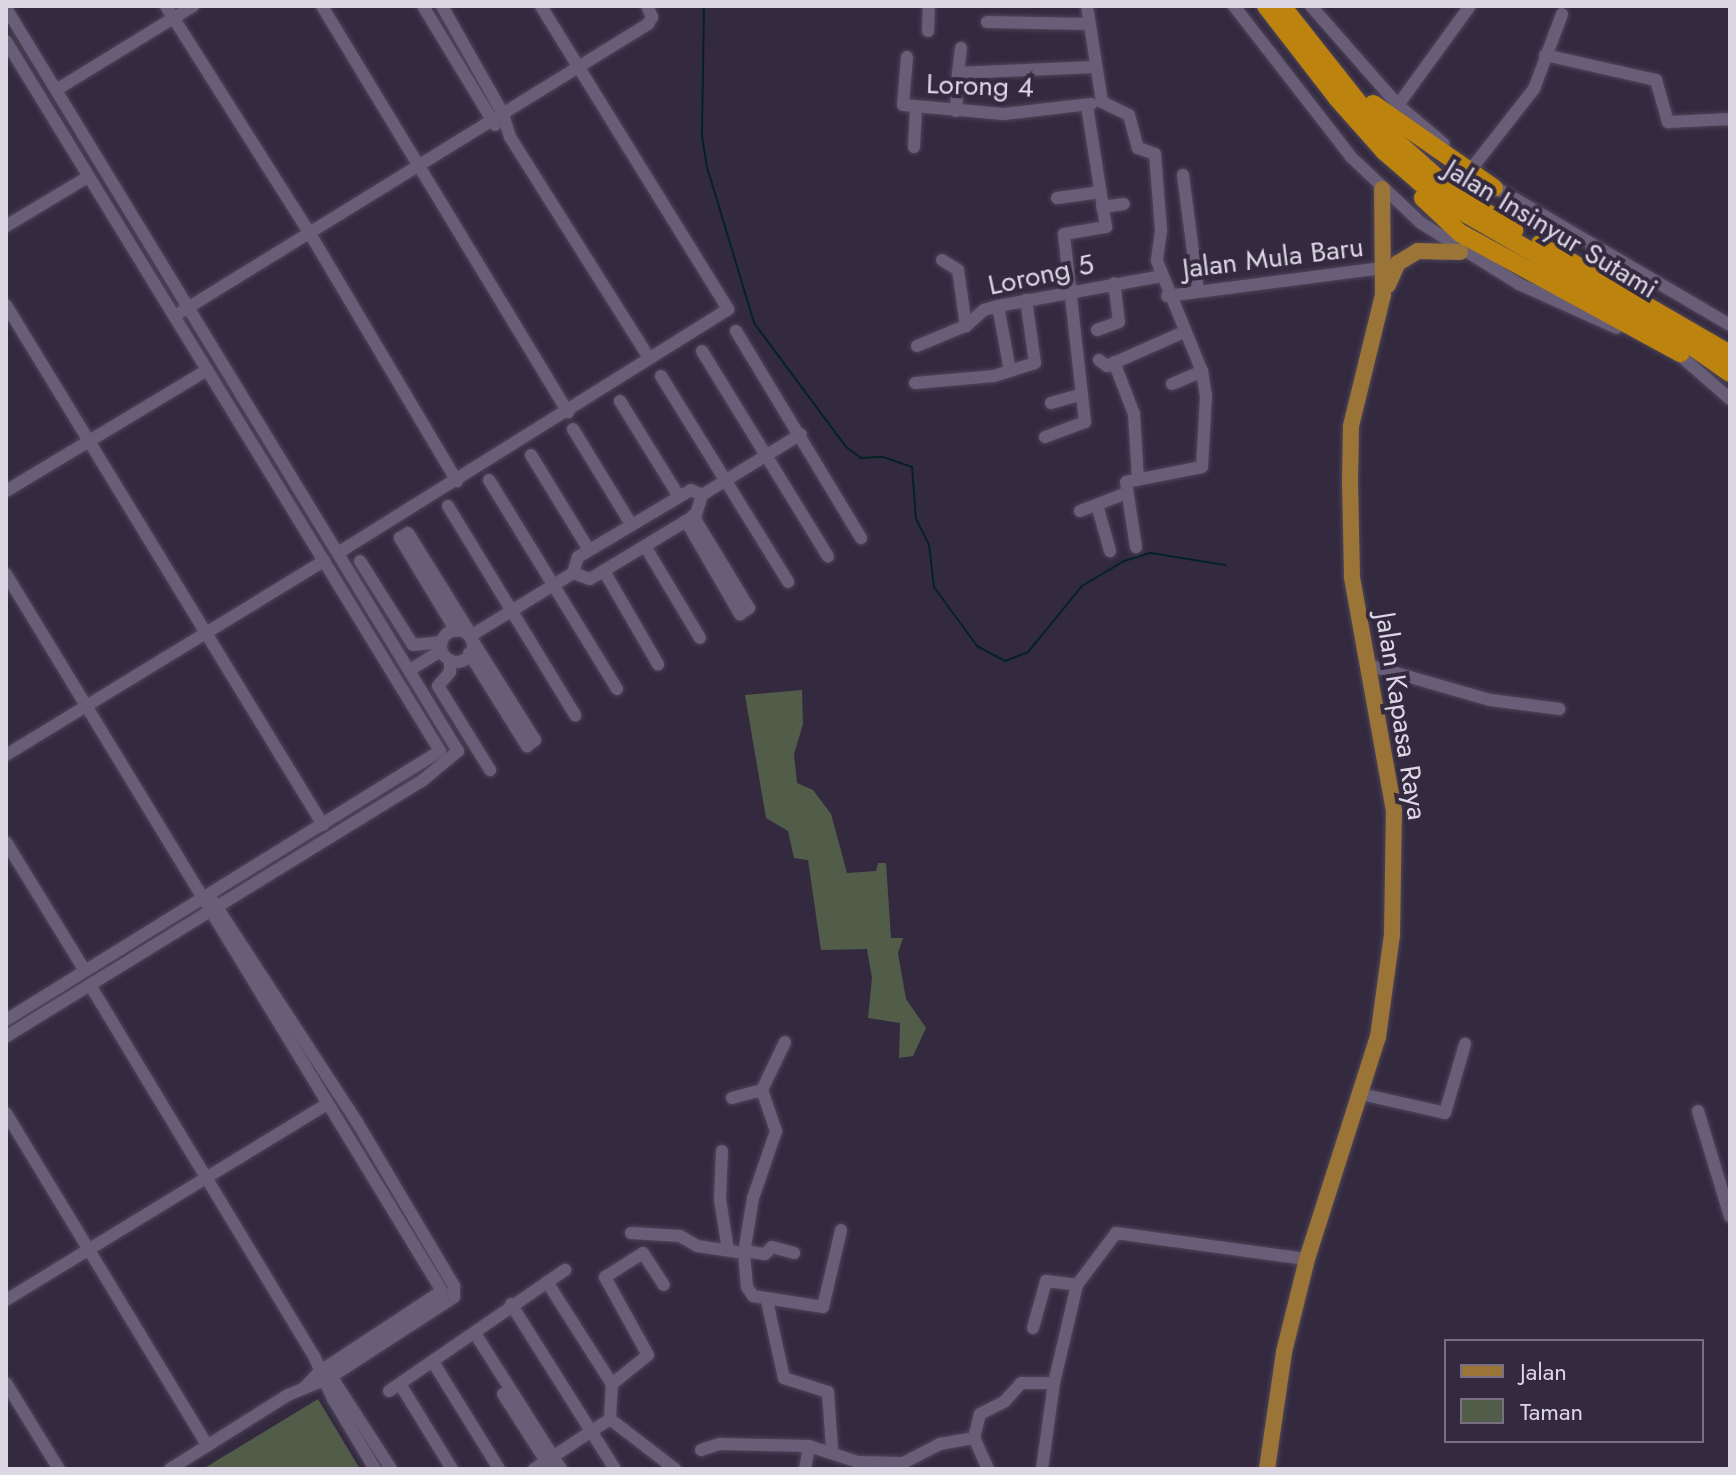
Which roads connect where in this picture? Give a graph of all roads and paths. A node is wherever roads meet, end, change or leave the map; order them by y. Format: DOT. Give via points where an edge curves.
graph roads {
  1 [pos="166,6"];
  2 [pos="193,6"];
  3 [pos="322,6"];
  4 [pos="423,6"];
  5 [pos="442,6"];
  6 [pos="541,6"];
  7 [pos="647,6"];
  8 [pos="929,6"];
  9 [pos="1087,6"];
  10 [pos="1234,6"];
  11 [pos="1266,6"];
  12 [pos="1282,6"];
  13 [pos="1311,6"];
  14 [pos="1470,6"];
  15 [pos="6,8"];
  16 [pos="1562,14"];
  17 [pos="173,18"];
  18 [pos="987,22"];
  19 [pos="1088,24"];
  20 [pos="1296,24"];
  21 [pos="928,31"];
  22 [pos="6,41"];
  23 [pos="961,48"];
  24 [pos="1545,55"];
  25 [pos="907,57"];
  26 [pos="577,67"];
  27 [pos="1094,67"];
  28 [pos="958,73"];
  29 [pos="56,90"];
  30 [pos="1102,102"];
  31 [pos="1087,105"];
  32 [pos="1398,105"];
  33 [pos="907,108"];
  34 [pos="956,111"];
  35 [pos="503,114"];
  36 [pos="1730,119"];
  37 [pos="490,122"];
  38 [pos="510,137"];
  39 [pos="914,147"];
  40 [pos="1384,151"];
  41 [pos="418,166"];
  42 [pos="1472,168"];
  43 [pos="1183,175"];
  44 [pos="88,177"];
  45 [pos="1494,188"];
  46 [pos="1382,189"];
  47 [pos="1101,192"];
  48 [pos="1057,198"];
  49 [pos="1124,204"];
  50 [pos="1102,207"];
  51 [pos="6,226"];
  52 [pos="309,232"];
  53 [pos="1064,234"];
  54 [pos="1049,237"];
  55 [pos="1460,252"];
  56 [pos="942,260"];
  57 [pos="1384,268"];
  58 [pos="1161,276"];
  59 [pos="1114,283"];
  60 [pos="1067,290"];
  61 [pos="1198,290"];
  62 [pos="1383,295"];
  63 [pos="1167,296"];
  64 [pos="1026,300"];
  65 [pos="6,305"];
  66 [pos="998,306"];
  67 [pos="187,307"];
  68 [pos="173,318"];
  69 [pos="1729,321"];
  70 [pos="965,326"];
  71 [pos="1097,330"];
  72 [pos="736,331"];
  73 [pos="1186,331"];
  74 [pos="917,346"];
  75 [pos="702,351"];
  76 [pos="1680,353"];
  77 [pos="1730,354"];
  78 [pos="649,358"];
  79 [pos="1099,360"];
  80 [pos="1114,362"];
  81 [pos="207,370"];
  82 [pos="1010,371"];
  83 [pos="1202,371"];
  84 [pos="1730,373"];
  85 [pos="661,376"];
  86 [pos="915,383"];
  87 [pos="1172,384"];
  88 [pos="1082,394"];
  89 [pos="1730,399"];
  90 [pos="620,401"];
  91 [pos="1051,403"];
  92 [pos="568,412"];
  93 [pos="573,429"];
  94 [pos="801,434"];
  95 [pos="1045,437"];
  96 [pos="89,440"];
  97 [pos="531,455"];
  98 [pos="768,455"];
  99 [pos="489,480"];
  100 [pos="725,480"];
  101 [pos="1138,480"];
  102 [pos="457,481"];
  103 [pos="6,491"];
  104 [pos="1124,494"];
  105 [pos="678,495"];
  106 [pos="702,495"];
  107 [pos="1097,505"];
  108 [pos="448,506"];
  109 [pos="1080,511"];
  110 [pos="690,519"];
  111 [pos="631,524"];
  112 [pos="861,538"];
  113 [pos="645,546"];
  114 [pos="1136,547"];
  115 [pos="589,550"];
  116 [pos="1110,551"];
  117 [pos="338,553"];
  118 [pos="828,557"];
  119 [pos="324,561"];
  120 [pos="360,561"];
  121 [pos="604,571"];
  122 [pos="573,573"];
  123 [pos="6,574"];
  124 [pos="788,582"];
  125 [pos="553,585"];
  126 [pos="511,611"];
  127 [pos="207,632"];
  128 [pos="468,638"];
  129 [pos="700,638"];
  130 [pos="444,653"];
  131 [pos="658,664"];
  132 [pos="1368,665"];
  133 [pos="412,673"];
  134 [pos="617,689"];
  135 [pos="87,707"];
  136 [pos="1559,709"];
  137 [pos="575,715"];
  138 [pos="440,751"];
  139 [pos="458,751"];
  140 [pos="6,755"];
  141 [pos="490,770"];
  142 [pos="323,825"];
  143 [pos="6,842"];
  144 [pos="205,897"];
  145 [pos="213,909"];
  146 [pos="85,971"];
  147 [pos="90,985"];
  148 [pos="6,1020"];
  149 [pos="6,1037"];
  150 [pos="785,1042"];
  151 [pos="1465,1044"];
  152 [pos="762,1090"];
  153 [pos="1361,1094"];
  154 [pos="732,1098"];
  155 [pos="327,1104"];
  156 [pos="1698,1111"];
  157 [pos="6,1113"];
  158 [pos="722,1151"];
  159 [pos="207,1178"];
  160 [pos="1730,1216"];
  161 [pos="841,1230"];
  162 [pos="631,1233"];
  163 [pos="87,1249"];
  164 [pos="728,1250"];
  165 [pos="744,1252"];
  166 [pos="794,1253"];
  167 [pos="1307,1259"];
  168 [pos="565,1270"];
  169 [pos="547,1282"];
  170 [pos="664,1285"];
  171 [pos="1077,1285"];
  172 [pos="449,1294"];
  173 [pos="6,1300"];
  174 [pos="767,1301"];
  175 [pos="511,1304"];
  176 [pos="1033,1328"];
  177 [pos="472,1337"];
  178 [pos="433,1362"];
  179 [pos="326,1374"];
  180 [pos="6,1383"];
  181 [pos="1054,1383"];
  182 [pos="612,1384"];
  183 [pos="610,1419"];
  184 [pos="592,1431"];
  185 [pos="974,1436"];
  186 [pos="208,1446"];
  187 [pos="809,1446"];
  188 [pos="832,1449"];
  189 [pos="701,1450"];
  190 [pos="550,1462"];
  191 [pos="905,1466"];
  192 [pos="59,1469"];
  193 [pos="170,1469"];
  194 [pos="375,1469"];
  195 [pos="391,1469"];
  196 [pos="452,1469"];
  197 [pos="499,1469"];
  198 [pos="534,1469"];
  199 [pos="561,1469"];
  200 [pos="615,1469"];
  201 [pos="675,1469"];
  202 [pos="805,1469"];
  203 [pos="988,1469"];
  204 [pos="1042,1469"];
  205 [pos="1267,1469"];
  1 -- 17 [label="street"];
  2 -- 17 [label="street"];
  3 -- 41 [label="street"];
  4 -- 37 [label="street"];
  5 -- 35 [label="street"];
  6 -- 26 [label="street"];
  7 -- 26 [label="street" via="652,17 648,24"];
  8 -- 21 [label="street"];
  9 -- 19 [label="street"];
  10 -- 46 [label="street" via="1319,119"];
  11 -- 40 [label="highway, Jalan Insinyur Sutami"];
  12 -- 20 [label="highway, Jalan Insinyur Sutami"];
  13 -- 32 [label="street"];
  14 -- 32 [label="street"];
  15 -- 29 [label="street"];
  16 -- 24 [label="street"];
  17 -- 29 [label="street"];
  17 -- 52 [label="street"];
  18 -- 19 [label="street"];
  19 -- 27 [label="street"];
  20 -- 45 [label="highway" via="1384,115"];
  20 -- 77 [label="highway, Jalan Insinyur Sutami" via="1372,120 1451,190"];
  22 -- 44 [label="street"];
  23 -- 28 [label="street"];
  24 -- 36 [label="street" via="1656,80 1668,122"];
  24 -- 42 [label="street" via="1534,89"];
  25 -- 33 [label="street, Lorong 4"];
  26 -- 35 [label="street"];
  26 -- 78 [label="street" via="728,309"];
  27 -- 28 [label="street"];
  27 -- 30 [label="street"];
  28 -- 34 [label="street"];
  29 -- 67 [label="street"];
  30 -- 31 [label="street, Lorong 4"];
  30 -- 58 [label="street" via="1127,113 1138,148 1155,154"];
  31 -- 34 [label="street, Lorong 4" via="1045,113"];
  31 -- 47 [label="street"];
  32 -- 42 [label="street"];
  33 -- 34 [label="street, Lorong 4"];
  33 -- 39 [label="street"];
  35 -- 37 [label="street"];
  35 -- 38 [label="street"];
  37 -- 38 [label="street"];
  37 -- 41 [label="street"];
  38 -- 78 [label="street"];
  40 -- 76 [label="highway" via="1460,233"];
  40 -- 84 [label="highway, Jalan Insinyur Sutami" via="1467,217 1676,335"];
  41 -- 52 [label="street"];
  41 -- 92 [label="street"];
  42 -- 45 [label="street"];
  43 -- 61 [label="street"];
  44 -- 51 [label="street"];
  44 -- 68 [label="street"];
  45 -- 69 [label="street"];
  46 -- 55 [label="street"];
  46 -- 57 [label="main road, Jalan Kapasa Raya"];
  47 -- 48 [label="street"];
  47 -- 50 [label="street"];
  49 -- 50 [label="street"];
  50 -- 53 [label="street" via="1105,228"];
  52 -- 67 [label="street"];
  52 -- 102 [label="street"];
  53 -- 54 [label="street"];
  53 -- 60 [label="street"];
  55 -- 62 [label="main road, Jalan Kapasa Raya" via="1432,249 1407,256"];
  55 -- 76 [label="street" via="1519,284"];
  56 -- 70 [label="street, Lorong 5" via="959,271"];
  57 -- 61 [label="street, Jalan Mula Baru"];
  57 -- 62 [label="main road, Jalan Kapasa Raya"];
  58 -- 59 [label="street, Lorong 5"];
  58 -- 63 [label="street"];
  59 -- 60 [label="street, Lorong 5"];
  59 -- 71 [label="street" via="1119,322"];
  60 -- 64 [label="street, Lorong 5"];
  60 -- 88 [label="street"];
  61 -- 63 [label="street, Jalan Mula Baru"];
  62 -- 132 [label="main road, Jalan Kapasa Raya" via="1353,416 1350,482 1352,577"];
  63 -- 73 [label="street"];
  64 -- 66 [label="street, Lorong 5"];
  64 -- 82 [label="street" via="1036,363"];
  65 -- 96 [label="street"];
  66 -- 70 [label="street, Lorong 5"];
  66 -- 82 [label="street"];
  67 -- 68 [label="street"];
  67 -- 117 [label="street"];
  68 -- 81 [label="street"];
  70 -- 74 [label="street"];
  72 -- 94 [label="street"];
  73 -- 80 [label="street"];
  73 -- 83 [label="street"];
  75 -- 98 [label="street"];
  76 -- 89 [label="street"];
  78 -- 92 [label="street"];
  79 -- 80 [label="street" via="1105,366"];
  80 -- 101 [label="street" via="1134,414"];
  81 -- 96 [label="street"];
  81 -- 119 [label="street"];
  82 -- 86 [label="street"];
  83 -- 87 [label="street"];
  83 -- 101 [label="street" via="1204,464 1173,476"];
  85 -- 100 [label="street"];
  88 -- 91 [label="street"];
  88 -- 95 [label="street" via="1084,424"];
  90 -- 105 [label="street"];
  92 -- 102 [label="street"];
  93 -- 111 [label="street"];
  94 -- 98 [label="street"];
  94 -- 112 [label="street"];
  96 -- 103 [label="street"];
  96 -- 127 [label="street"];
  97 -- 115 [label="street"];
  98 -- 100 [label="street"];
  98 -- 118 [label="street"];
  99 -- 125 [label="street"];
  100 -- 106 [label="street"];
  100 -- 124 [label="street"];
  101 -- 104 [label="street" via="1126,482"];
  102 -- 117 [label="street"];
  104 -- 107 [label="street"];
  104 -- 114 [label="street"];
  105 -- 106 [label="street" via="691,490"];
  105 -- 111 [label="street"];
  106 -- 110 [label="street" via="702,509"];
  107 -- 109 [label="street"];
  107 -- 116 [label="street"];
  108 -- 126 [label="street"];
  110 -- 110 [label="street" via="749,608 740,614"];
  110 -- 113 [label="street"];
  111 -- 115 [label="street"];
  113 -- 121 [label="street"];
  113 -- 129 [label="street"];
  115 -- 122 [label="street" via="574,561"];
  117 -- 133 [label="street"];
  119 -- 127 [label="street"];
  119 -- 138 [label="street"];
  120 -- 130 [label="street" via="413,645"];
  121 -- 122 [label="street" via="583,580"];
  121 -- 131 [label="street"];
  122 -- 125 [label="street"];
  123 -- 135 [label="street"];
  125 -- 126 [label="street"];
  125 -- 134 [label="street"];
  126 -- 128 [label="street"];
  126 -- 137 [label="street"];
  127 -- 135 [label="street"];
  127 -- 142 [label="street"];
  128 -- 128 [label="street" via="400,538 408,533"];
  128 -- 128 [label="street" via="535,740 527,746"];
  128 -- 130 [label="street"];
  128 -- 130 [label="street"];
  130 -- 133 [label="street"];
  130 -- 141 [label="street" via="450,672 438,686"];
  132 -- 136 [label="street" via="1460,693"];
  132 -- 153 [label="main road, Jalan Kapasa Raya" via="1394,811 1387,990"];
  133 -- 139 [label="street"];
  135 -- 140 [label="street"];
  135 -- 144 [label="street"];
  138 -- 139 [label="street"];
  138 -- 142 [label="street"];
  139 -- 145 [label="street" via="423,780"];
  142 -- 144 [label="street"];
  143 -- 146 [label="street"];
  144 -- 145 [label="street"];
  144 -- 146 [label="street"];
  145 -- 147 [label="street"];
  145 -- 155 [label="street"];
  145 -- 172 [label="street" via="357,1122"];
  146 -- 148 [label="street"];
  147 -- 149 [label="street"];
  147 -- 159 [label="street"];
  150 -- 152 [label="street"];
  151 -- 153 [label="street" via="1445,1113"];
  152 -- 154 [label="street"];
  152 -- 165 [label="street" via="776,1133 753,1198"];
  153 -- 167 [label="main road, Jalan Kapasa Raya"];
  155 -- 159 [label="street"];
  155 -- 172 [label="street"];
  156 -- 160 [label="street"];
  157 -- 163 [label="street"];
  158 -- 164 [label="street" via="720,1199"];
  159 -- 163 [label="street"];
  159 -- 179 [label="street"];
  161 -- 174 [label="street" via="824,1307"];
  162 -- 164 [label="street" via="680,1236 697,1246"];
  163 -- 173 [label="street"];
  163 -- 186 [label="street"];
  164 -- 165 [label="street"];
  165 -- 166 [label="street" via="765,1254 772,1247"];
  165 -- 174 [label="street" via="747,1287"];
  167 -- 171 [label="street" via="1121,1231 1109,1239"];
  167 -- 205 [label="main road, Jalan Kapasa Raya" via="1283,1360"];
  168 -- 169 [label="street"];
  169 -- 175 [label="street"];
  169 -- 182 [label="street"];
  170 -- 182 [label="street" via="643,1253 605,1277 648,1355"];
  171 -- 176 [label="street" via="1046,1281"];
  171 -- 181 [label="street"];
  172 -- 179 [label="street"];
  174 -- 188 [label="street" via="784,1378 828,1392"];
  175 -- 177 [label="street" via="502,1318"];
  175 -- 184 [label="street"];
  177 -- 178 [label="street"];
  177 -- 190 [label="street"];
  178 -- 196 [label="street" via="394,1387"];
  178 -- 197 [label="street"];
  179 -- 186 [label="street"];
  179 -- 194 [label="street"];
  179 -- 195 [label="street"];
  180 -- 192 [label="street"];
  181 -- 185 [label="street" via="1018,1385 1005,1401 980,1414"];
  181 -- 204 [label="street"];
  182 -- 183 [label="street"];
  183 -- 184 [label="street"];
  183 -- 201 [label="street"];
  184 -- 190 [label="street"];
  184 -- 200 [label="street"];
  185 -- 191 [label="street" via="940,1444"];
  185 -- 203 [label="street"];
  186 -- 193 [label="street"];
  187 -- 188 [label="street"];
  187 -- 189 [label="street" via="720,1444"];
  187 -- 202 [label="street"];
  188 -- 191 [label="street" via="858,1462"];
  190 -- 198 [label="street"];
  190 -- 199 [label="street"];
}
